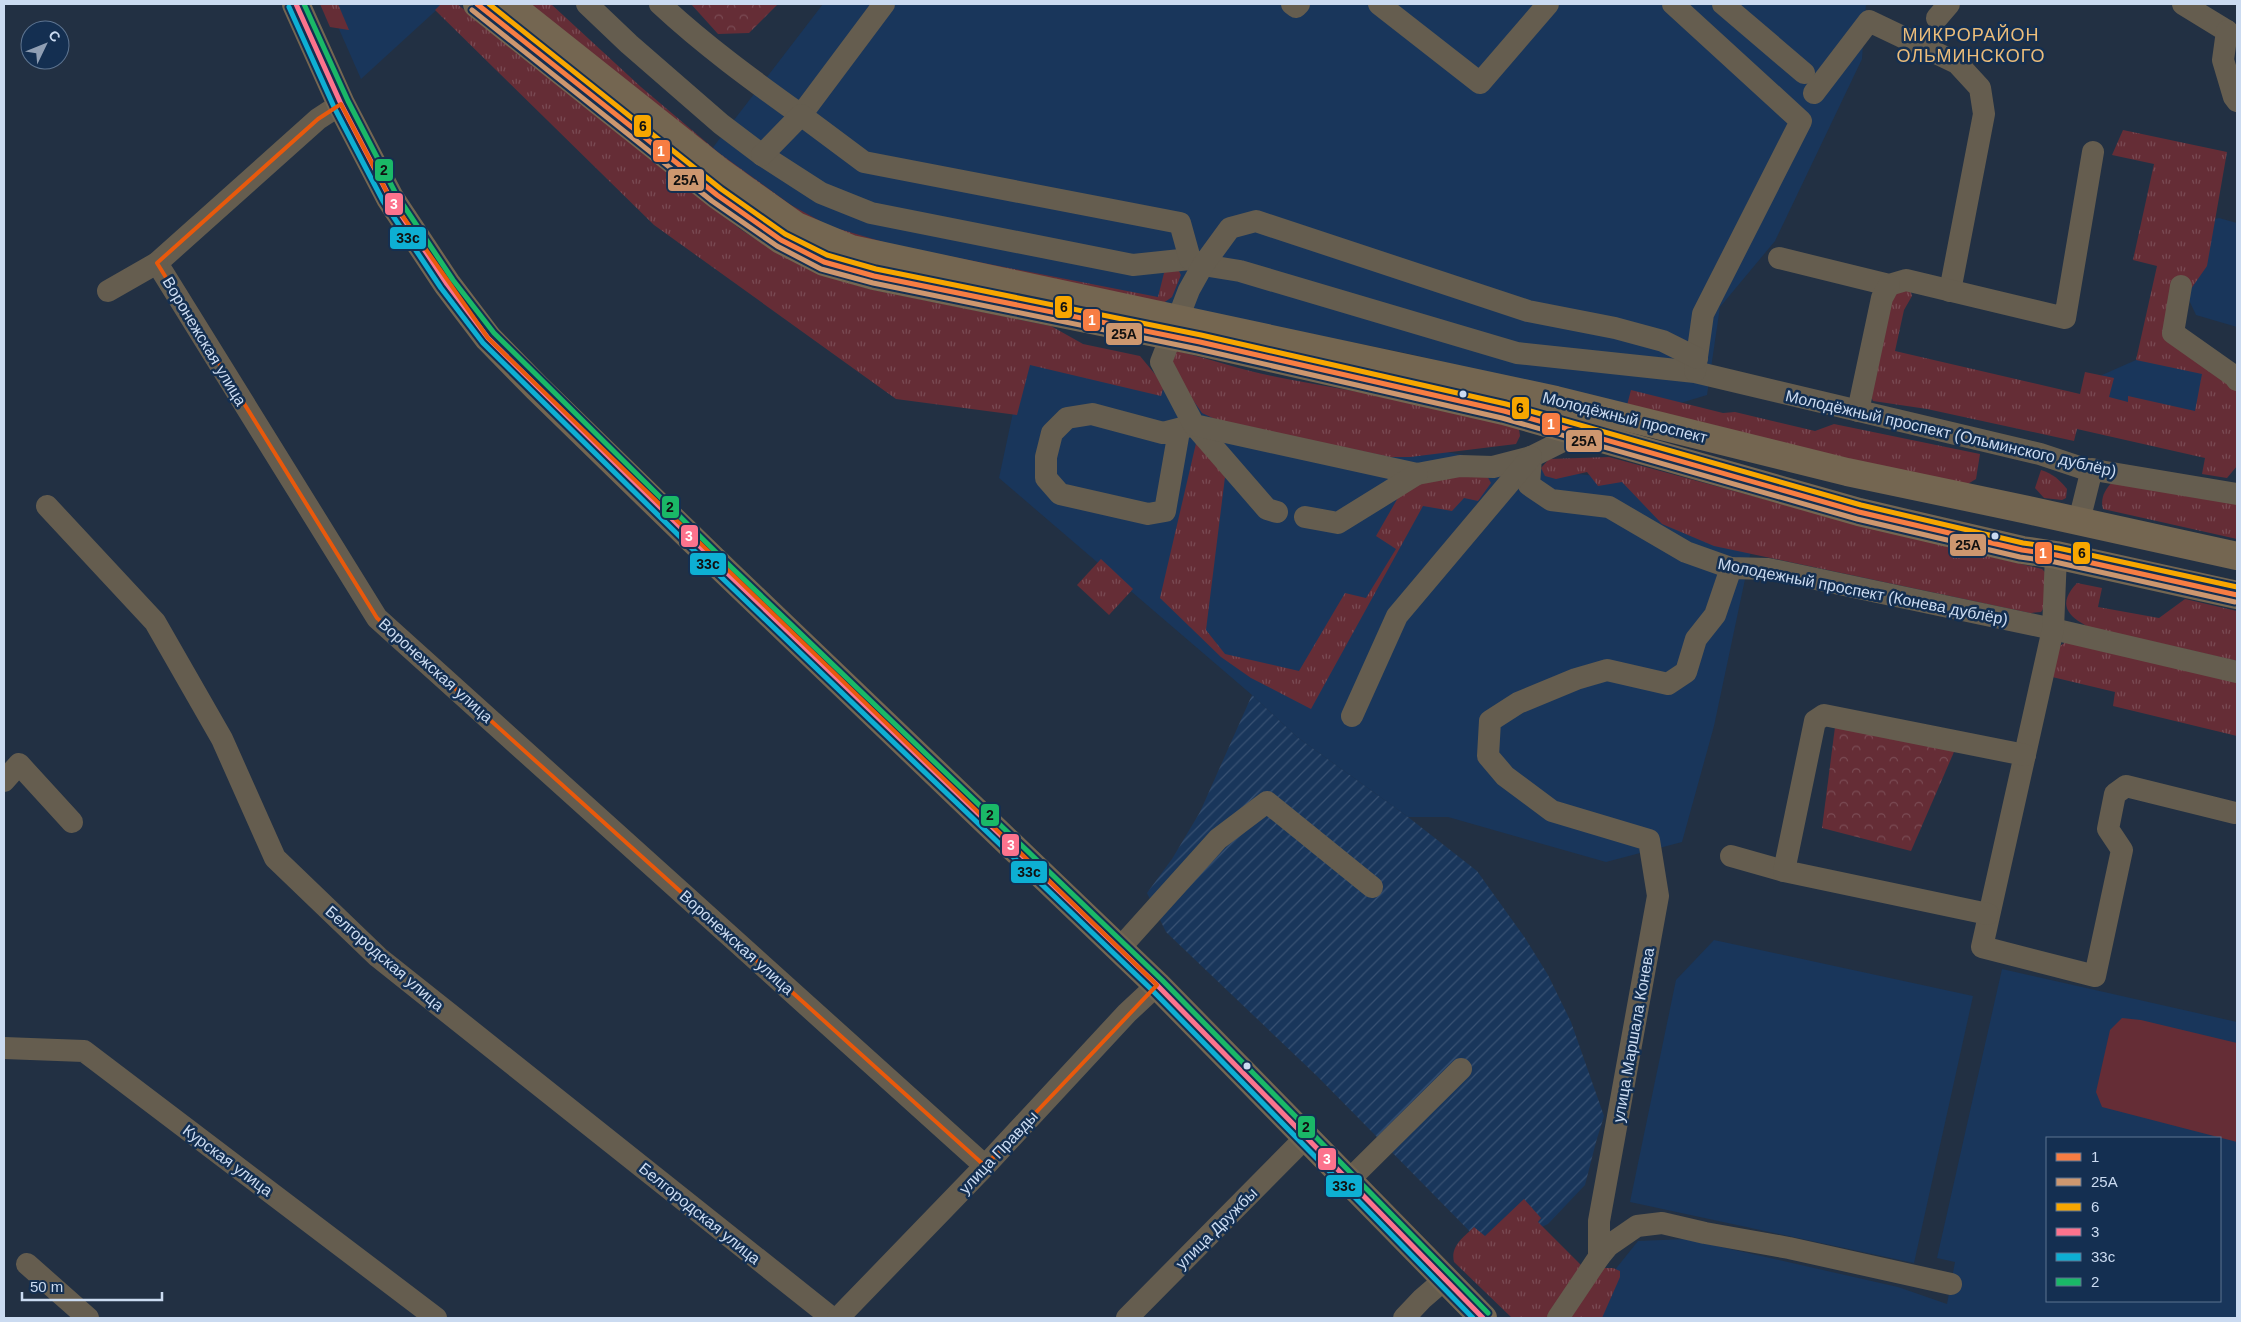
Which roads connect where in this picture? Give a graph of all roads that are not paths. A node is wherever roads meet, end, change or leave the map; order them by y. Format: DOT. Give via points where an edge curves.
graph roads {
  1 [pos="477,4"];
  2 [pos="509,4"];
  3 [pos="587,4"];
  4 [pos="660,4"];
  5 [pos="884,4"];
  6 [pos="1292,4"];
  7 [pos="1299,4"];
  8 [pos="1379,4"];
  9 [pos="1548,4"];
  10 [pos="1672,4"];
  11 [pos="1723,4"];
  12 [pos="2183,4"];
  13 [pos="297,5"];
  14 [pos="2232,25"];
  15 [pos="2237,102"];
  16 [pos="341,104"];
  17 [pos="801,114"];
  18 [pos="2093,152"];
  19 [pos="762,155"];
  20 [pos="1779,258"];
  21 [pos="1197,262"];
  22 [pos="158,263"];
  23 [pos="1889,285"];
  24 [pos="2180,286"];
  25 [pos="108,291"];
  26 [pos="1950,291"];
  27 [pos="1174,328"];
  28 [pos="1696,365"];
  29 [pos="2237,380"];
  30 [pos="1858,411"];
  31 [pos="1187,428"];
  32 [pos="1580,433"];
  33 [pos="1531,458"];
  34 [pos="2092,469"];
  35 [pos="1417,474"];
  36 [pos="2237,494"];
  37 [pos="46,506"];
  38 [pos="1277,512"];
  39 [pos="1305,517"];
  40 [pos="2079,522"];
  41 [pos="2056,555"];
  42 [pos="2237,556"];
  43 [pos="1731,568"];
  44 [pos="2237,595"];
  45 [pos="2053,629"];
  46 [pos="2237,672"];
  47 [pos="1352,716"];
  48 [pos="2025,755"];
  49 [pos="4,781"];
  50 [pos="2235,813"];
  51 [pos="72,822"];
  52 [pos="1731,856"];
  53 [pos="1784,871"];
  54 [pos="1372,887"];
  55 [pos="1988,914"];
  56 [pos="1119,949"];
  57 [pos="1157,985"];
  58 [pos="4,1048"];
  59 [pos="1461,1069"];
  60 [pos="1305,1138"];
  61 [pos="985,1166"];
  62 [pos="1348,1181"];
  63 [pos="1599,1257"];
  64 [pos="27,1264"];
  65 [pos="1444,1280"];
  66 [pos="1951,1284"];
  67 [pos="88,1318"];
  68 [pos="436,1318"];
  69 [pos="832,1318"];
  70 [pos="838,1318"];
  71 [pos="1127,1318"];
  72 [pos="1404,1318"];
  73 [pos="1483,1318"];
  74 [pos="1558,1318"];
  1 -- 27 [label="main road, Молодёжный проспект" via="717,196 781,240 824,262 874,276"];
  2 -- 27 [label="main road, Молодёжный проспект" via="718,171 796,226 851,249"];
  3 -- 19 [label="street" via="714,118"];
  4 -- 17 [label="street" via="744,74"];
  5 -- 17 [label="street"];
  6 -- 7 [label="street" via="1296,7"];
  8 -- 9 [label="street" via="1480,83"];
  10 -- 28 [label="street" via="1801,121 1703,314"];
  11 -- 26 [label="street" via="1809,83 1869,21 1957,63 1980,88 1984,114"];
  12 -- 14 [label="street"];
  13 -- 16 [label="main road"];
  14 -- 15 [label="street" via="2223,60"];
  16 -- 22 [label="street, Воронежская улица" via="318,119"];
  16 -- 56 [label="main road" via="390,198 447,284 488,338 669,517"];
  17 -- 19 [label="street"];
  17 -- 21 [label="street" via="864,162 1180,223"];
  18 -- 26 [label="street" via="2065,318"];
  19 -- 21 [label="street" via="821,193 871,213 1133,265"];
  20 -- 23 [label="street"];
  21 -- 27 [label="street"];
  21 -- 28 [label="street" via="1240,271 1517,352"];
  21 -- 28 [label="street" via="1230,228 1256,221 1528,312 1615,328 1663,341"];
  22 -- 25 [label="street"];
  22 -- 61 [label="street, Воронежская улица" via="377,618"];
  23 -- 26 [label="street" via="1906,280"];
  23 -- 30 [label="street" via="1882,298"];
  24 -- 29 [label="street" via="2173,332"];
  27 -- 31 [label="street" via="1161,362"];
  27 -- 32 [label="main road, Молодёжный проспект" via="1200,342 1495,409"];
  27 -- 40 [label="main road, Молодёжный проспект" via="1556,400 1847,472"];
  28 -- 30 [label="street, Молодёжный проспект (Ольминского дублёр)"];
  30 -- 34 [label="street, Молодёжный проспект (Ольминского дублёр)"];
  31 -- 31 [label="street" via="1162,433 1092,414 1067,418 1052,433 1046,456 1046,478 1060,494 1148,514 1165,511"];
  31 -- 35 [label="street"];
  31 -- 38 [label="street" via="1267,509"];
  32 -- 33 [label="street"];
  32 -- 41 [label="main road, Молодёжный проспект" via="1860,512"];
  33 -- 35 [label="street" via="1493,467 1460,466"];
  33 -- 43 [label="street, Молодежный проспект (Конева дублёр)" via="1529,485 1551,500 1609,507 1686,552"];
  33 -- 47 [label="street" via="1397,616"];
  34 -- 36 [label="street, Молодёжный проспект (Ольминского дублёр)"];
  34 -- 40 [label="street"];
  35 -- 39 [label="street" via="1338,523"];
  37 -- 69 [label="street, Белгородская улица" via="155,622 222,739 275,858 378,957"];
  40 -- 41 [label="main road"];
  40 -- 42 [label="main road, Молодёжный проспект"];
  41 -- 44 [label="main road, Молодёжный проспект"];
  41 -- 45 [label="street"];
  43 -- 45 [label="street, Молодежный проспект (Конева дублёр)" via="1768,569"];
  43 -- 63 [label="street, улица Маршала Конева" via="1715,615 1696,639 1686,672 1668,684 1607,670 1518,703 1490,721 1488,756 1504,776 1552,811 1649,840 1658,896 1599,1221"];
  45 -- 46 [label="street, Молодежный проспект (Конева дублёр)"];
  45 -- 48 [label="street"];
  48 -- 53 [label="street" via="1824,715 1815,721"];
  48 -- 55 [label="street"];
  49 -- 51 [label="street" via="19,764"];
  50 -- 55 [label="street" via="2126,786 2115,794 2108,829 2122,850 2095,976 1982,947"];
  52 -- 53 [label="street"];
  53 -- 55 [label="street"];
  54 -- 56 [label="street" via="1267,802 1218,839"];
  56 -- 57 [label="main road"];
  57 -- 60 [label="main road"];
  57 -- 61 [label="street, улица Правды"];
  58 -- 68 [label="street, Курская улица" via="84,1051"];
  59 -- 62 [label="street"];
  60 -- 62 [label="main road"];
  60 -- 71 [label="street, улица Дружбы"];
  61 -- 70 [label="street, улица Правды"];
  62 -- 65 [label="main road"];
  63 -- 66 [label="street" via="1608,1246 1637,1226 1662,1223"];
  63 -- 74 [label="street"];
  64 -- 67 [label="street"];
  65 -- 72 [label="street"];
  65 -- 73 [label="main road"];
}
